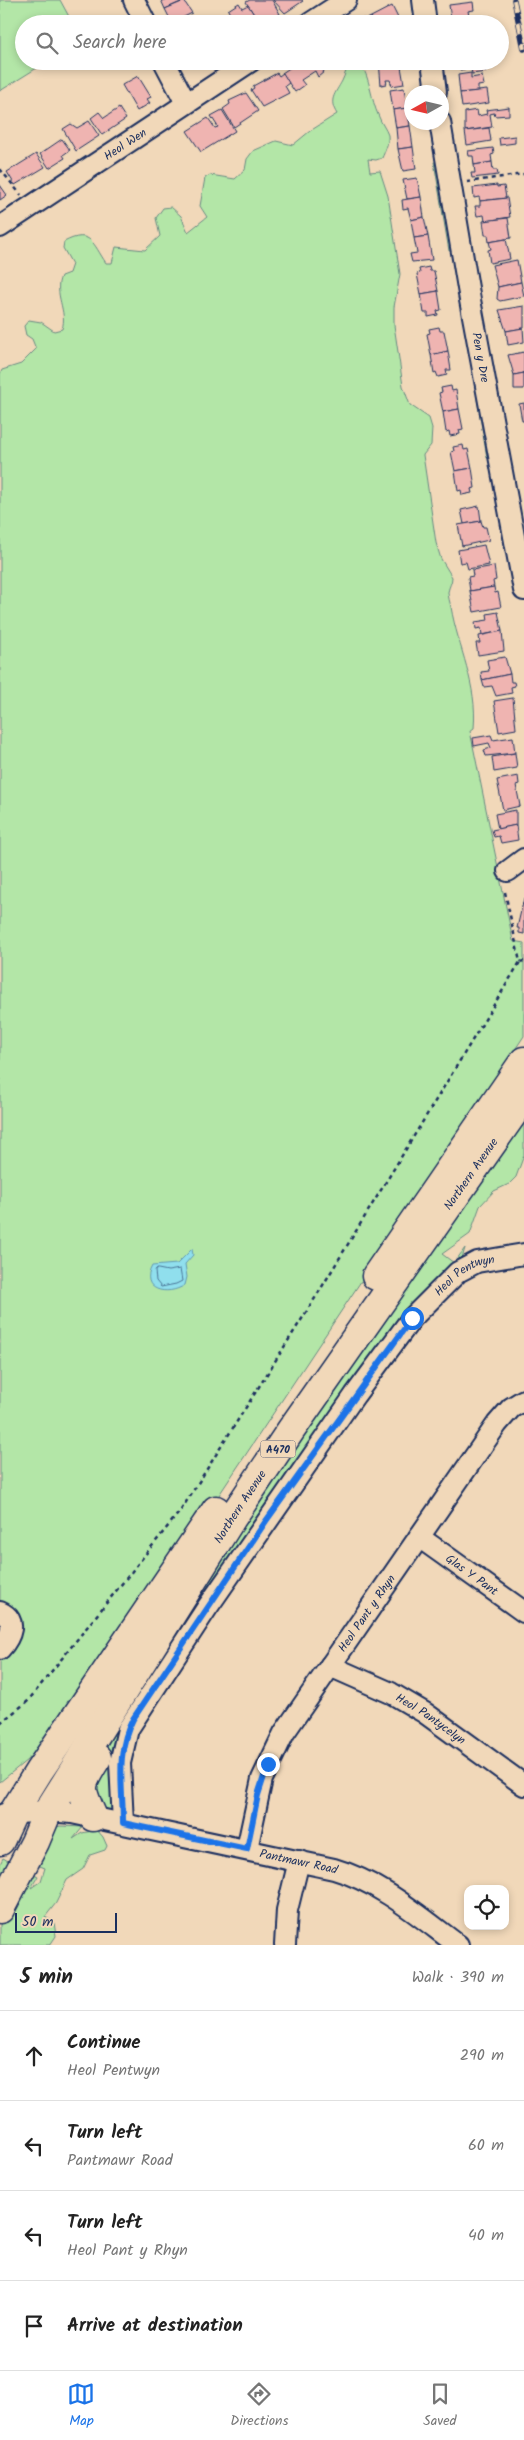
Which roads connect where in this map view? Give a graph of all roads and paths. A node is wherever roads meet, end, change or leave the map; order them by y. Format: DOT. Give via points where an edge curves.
graph roads {
  1 [pos="134,0"];
  2 [pos="346,0"];
  3 [pos="423,0"];
  4 [pos="142,15"];
  5 [pos="323,15"];
  6 [pos="425,15"];
  7 [pos="169,70"];
  8 [pos="237,70"];
  9 [pos="433,70"];
  10 [pos="435,85"];
  11 [pos="186,103"];
  12 [pos="441,130"];
  13 [pos="0,169"];
  14 [pos="524,174"];
  15 [pos="463,182"];
  16 [pos="26,200"];
  17 [pos="0,227"];
  18 [pos="524,590"];
  19 [pos="504,892"];
  20 [pos="524,961"];
  21 [pos="520,962"];
  22 [pos="524,1061"];
  23 [pos="524,1098"];
  24 [pos="524,1254"];
  25 [pos="524,1400"];
  26 [pos="420,1537"];
  27 [pos="0,1612"];
  28 [pos="524,1612"];
  29 [pos="0,1649"];
  30 [pos="330,1666"];
  31 [pos="132,1677"];
  32 [pos="0,1723"];
  33 [pos="524,1785"];
  34 [pos="48,1811"];
  35 [pos="6,1813"];
  36 [pos="94,1817"];
  37 [pos="123,1823"];
  38 [pos="0,1841"];
  39 [pos="247,1849"];
  40 [pos="298,1861"];
  41 [pos="0,1909"];
  42 [pos="285,1945"];
  43 [pos="458,1945"];
  1 -- 4 [label="street"];
  2 -- 5 [label="street"];
  3 -- 6 [label="street"];
  7 -- 11 [label="street"];
  8 -- 11 [label="street, Heol Wen"];
  9 -- 10 [label="street"];
  11 -- 17 [label="street, Heol Wen"];
  12 -- 18 [label="street, Pen y Dre"];
  13 -- 16 [label="path"];
  14 -- 15 [label="path"];
  19 -- 21 [label="path"];
  20 -- 21 [label="path"];
  21 -- 32 [label="path" via="317,1295 181,1510 27,1702"];
  22 -- 35 [label="highway, Northern Avenue / A470"];
  23 -- 31 [label="highway, Northern Avenue / A470" via="291,1430"];
  24 -- 37 [label="street, Heol Pentwyn" via="478,1262 458,1272 412,1318 355,1395 207,1608 128,1729 120,1763"];
  25 -- 26 [label="street, Heol Pant y Rhyn" via="504,1415"];
  26 -- 28 [label="street, Glas Y Pant"];
  26 -- 30 [label="street, Heol Pant y Rhyn"];
  27 -- 29 [label="street" via="6,1614 11,1623 8,1639"];
  30 -- 33 [label="street, Heol Pantycelyn" via="417,1708"];
  30 -- 39 [label="street, Heol Pant y Rhyn" via="296,1714 268,1764"];
  31 -- 34 [label="highway, Northern Avenue / A470"];
  31 -- 36 [label="highway" via="104,1746 83,1780 82,1792"];
  34 -- 35 [label="street, Pantmawr Road"];
  34 -- 36 [label="street, Pantmawr Road"];
  34 -- 41 [label="highway, Northern Avenue / A470"];
  35 -- 38 [label="highway, Northern Avenue / A470"];
  36 -- 37 [label="street, Pantmawr Road"];
  37 -- 39 [label="street, Pantmawr Road"];
  39 -- 40 [label="street, Pantmawr Road"];
  40 -- 42 [label="street" via="286,1910"];
  40 -- 43 [label="street, Pantmawr Road" via="345,1872 370,1883"];
}
